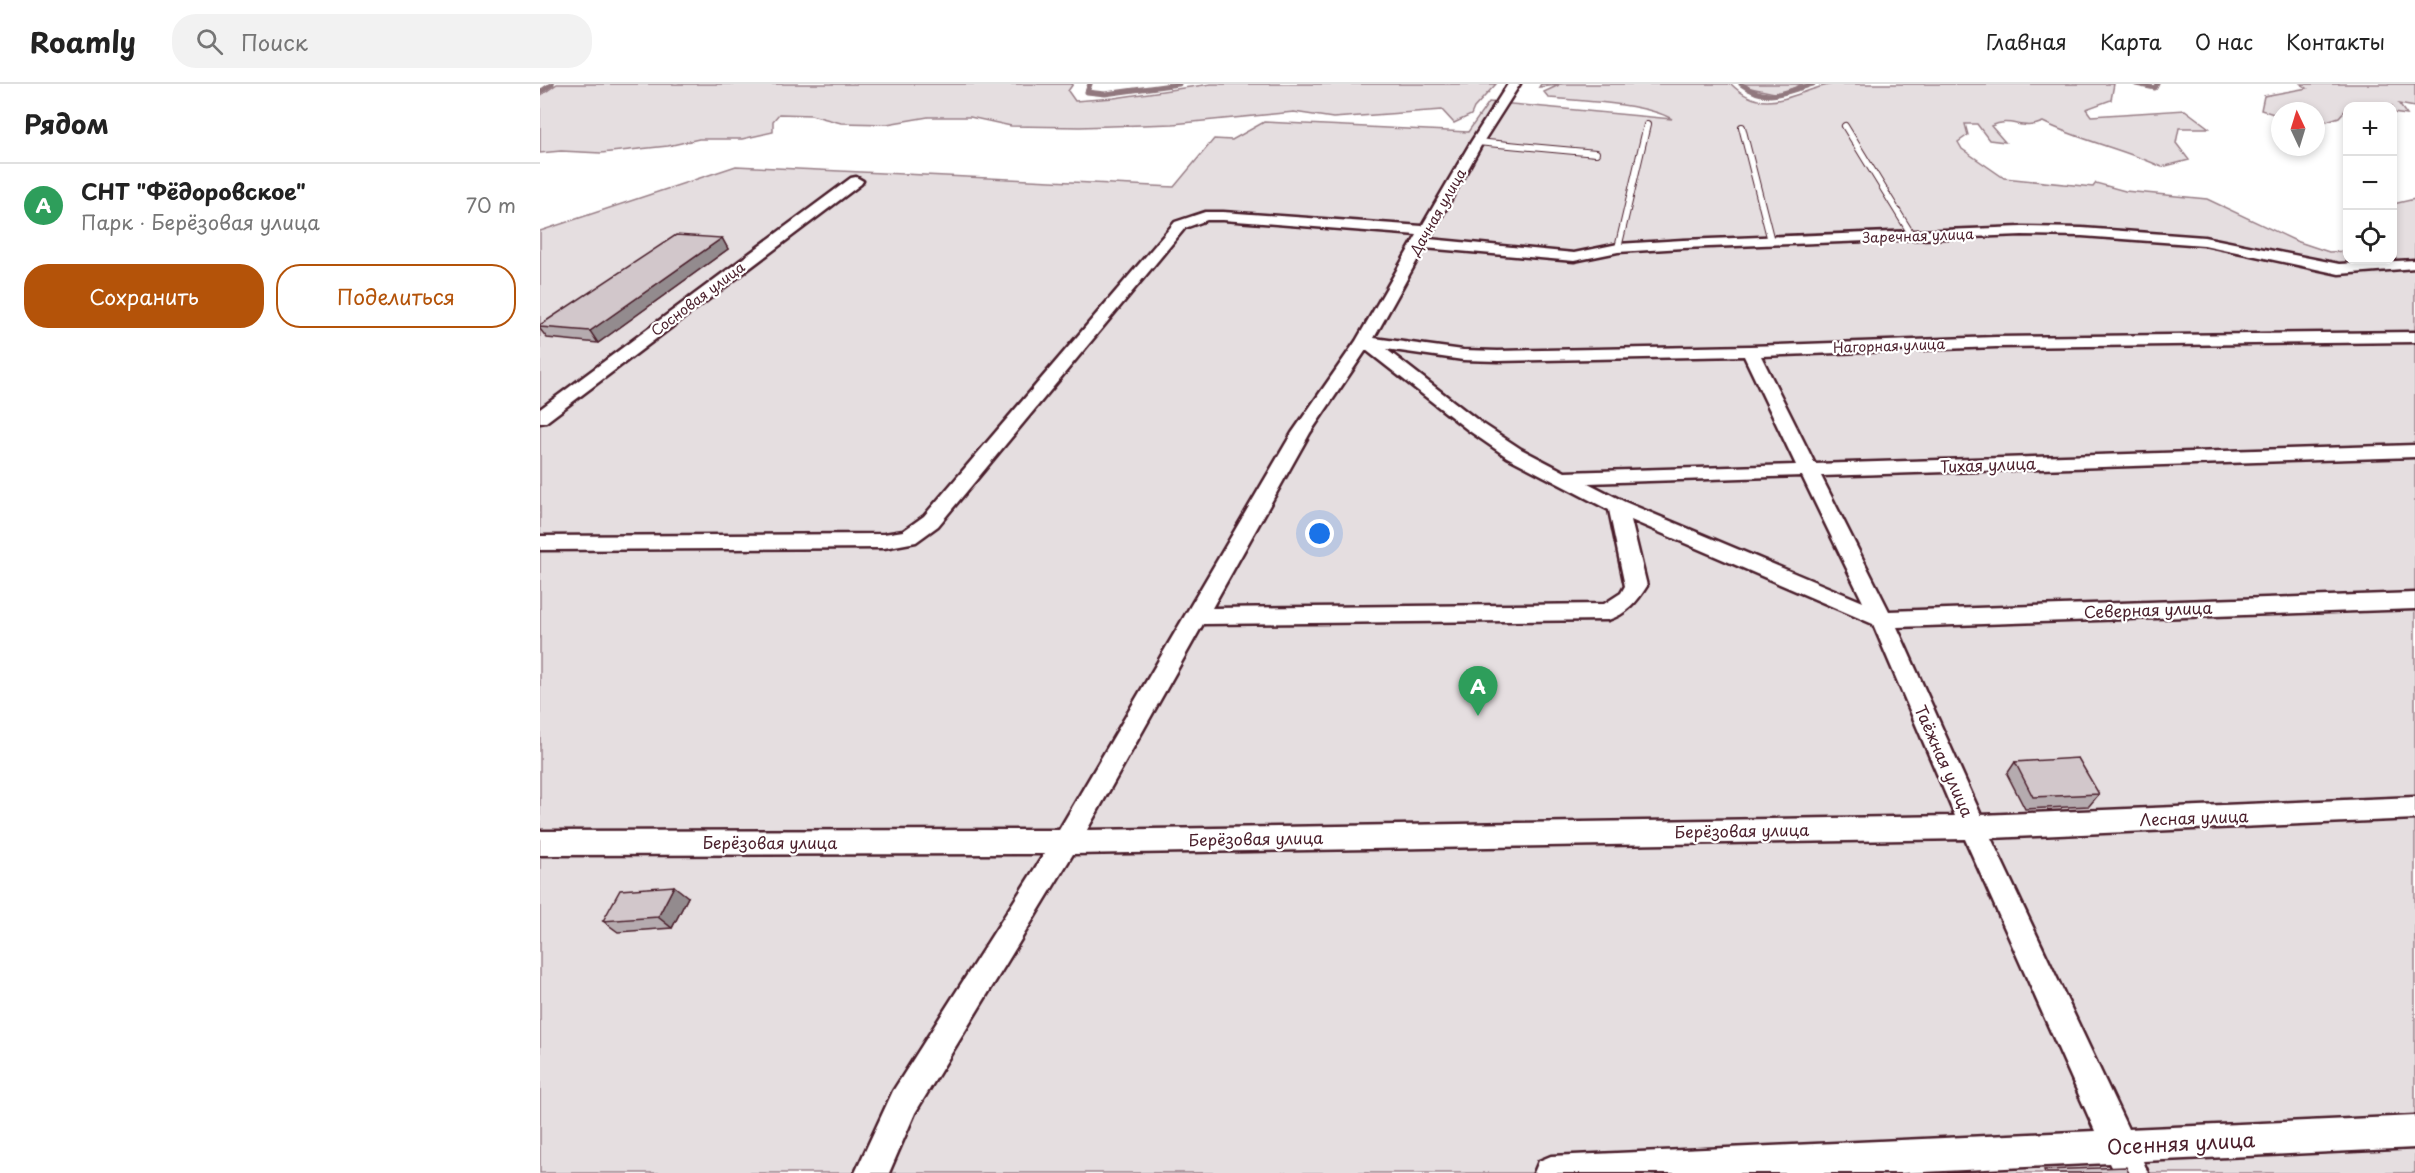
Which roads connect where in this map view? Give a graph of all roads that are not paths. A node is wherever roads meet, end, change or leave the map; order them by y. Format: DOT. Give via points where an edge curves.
graph roads {
  1 [pos="1514,84"];
  2 [pos="1647,125"];
  3 [pos="1845,126"];
  4 [pos="1742,127"];
  5 [pos="1477,142"];
  6 [pos="1596,153"];
  7 [pos="856,181"];
  8 [pos="1423,237"];
  9 [pos="1913,237"];
  10 [pos="1771,241"];
  11 [pos="1618,248"];
  12 [pos="2415,264"];
  13 [pos="2415,337"];
  14 [pos="1364,341"];
  15 [pos="1750,351"];
  16 [pos="540,418"];
  17 [pos="2415,451"];
  18 [pos="1807,470"];
  19 [pos="1561,478"];
  20 [pos="1618,507"];
  21 [pos="540,543"];
  22 [pos="2415,601"];
  23 [pos="1196,616"];
  24 [pos="1882,619"];
  25 [pos="2415,808"];
  26 [pos="1973,827"];
  27 [pos="540,843"];
  28 [pos="1066,843"];
  29 [pos="2415,1132"];
  30 [pos="2126,1160"];
  31 [pos="872,1173"];
  32 [pos="1551,1173"];
  1 -- 5 [label="street, Дачная улица"];
  2 -- 11 [label="lane"];
  3 -- 9 [label="lane"];
  4 -- 10 [label="lane"];
  5 -- 6 [label="lane"];
  5 -- 8 [label="street, Дачная улица"];
  7 -- 16 [label="street, Сосновая улица"];
  8 -- 11 [label="street, Заречная улица" via="1574,256"];
  8 -- 14 [label="street, Дачная улица"];
  8 -- 21 [label="street, Заречная улица" via="1223,216 1205,216 1180,225 931,521 909,537 884,541"];
  9 -- 10 [label="street, Заречная улица"];
  9 -- 12 [label="street, Заречная улица" via="2022,231 2117,233 2204,241 2339,269"];
  10 -- 11 [label="street, Заречная улица"];
  13 -- 15 [label="street, Нагорная улица" via="1996,342"];
  14 -- 15 [label="street, Нагорная улица" via="1498,356"];
  14 -- 19 [label="street" via="1474,426"];
  14 -- 23 [label="street, Дачная улица" via="1301,433"];
  15 -- 18 [label="street, Таёжная улица"];
  17 -- 18 [label="street, Тихая улица"];
  18 -- 19 [label="street, Тихая улица"];
  18 -- 24 [label="street, Таёжная улица"];
  19 -- 20 [label="street"];
  20 -- 23 [label="street" via="1636,586 1629,598 1608,612"];
  20 -- 24 [label="street"];
  22 -- 24 [label="street, Северная улица"];
  23 -- 28 [label="street, Дачная улица"];
  24 -- 26 [label="street, Таёжная улица"];
  25 -- 26 [label="street, Лесная улица"];
  26 -- 28 [label="street, Берёзовая улица"];
  26 -- 30 [label="street, Таёжная улица"];
  27 -- 28 [label="street, Берёзовая улица"];
  28 -- 31 [label="street, Дачная улица" via="904,1102"];
  29 -- 30 [label="street, Осенняя улица"];
  30 -- 32 [label="street, Осенняя улица"];
}
